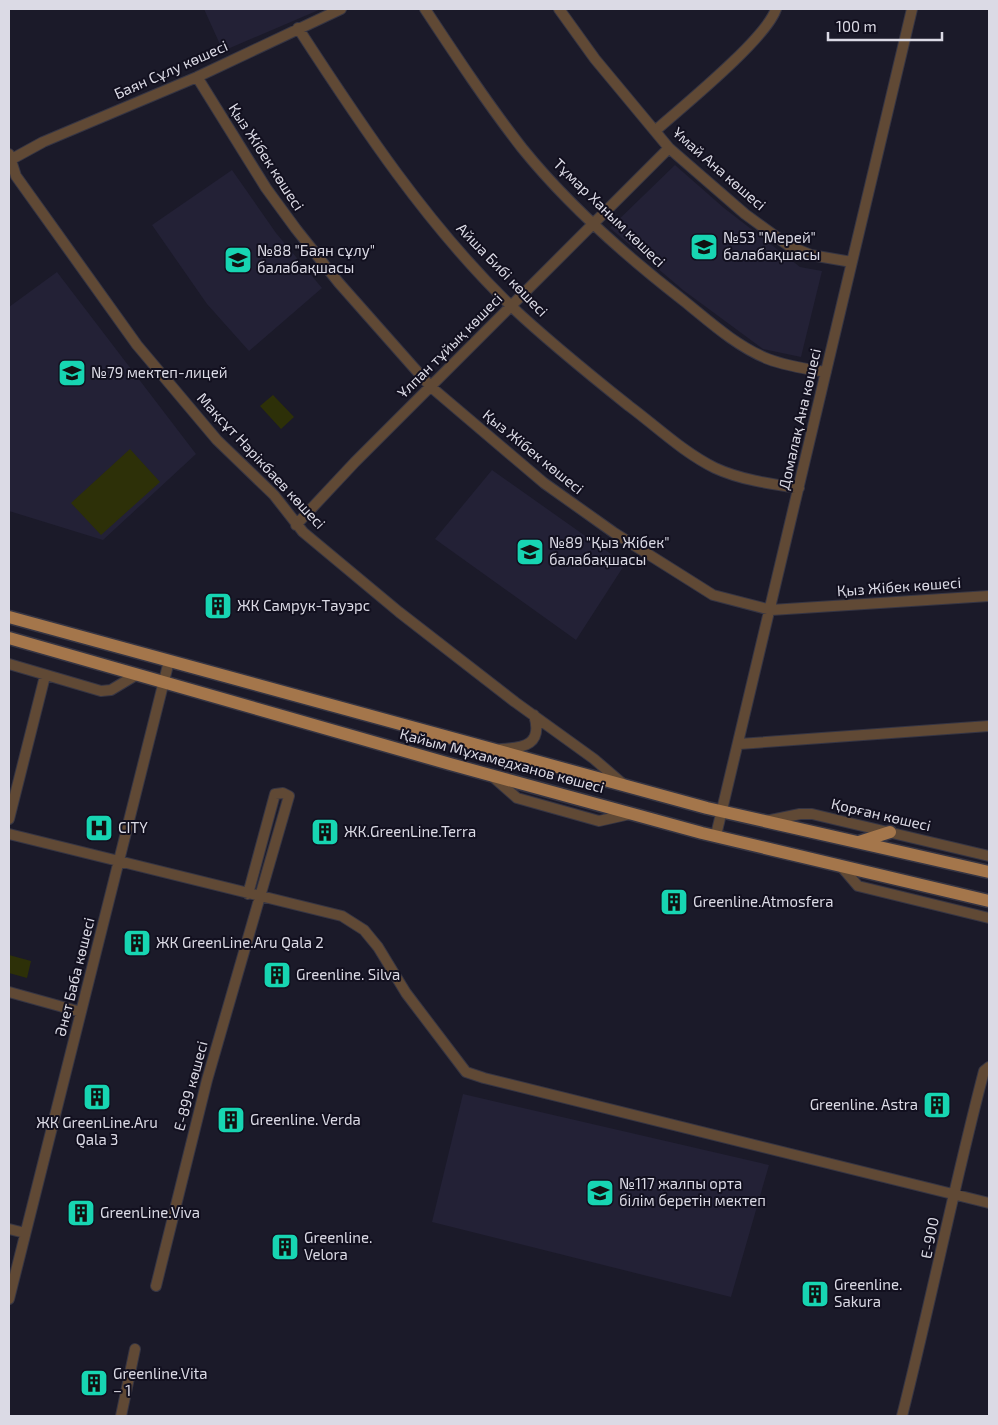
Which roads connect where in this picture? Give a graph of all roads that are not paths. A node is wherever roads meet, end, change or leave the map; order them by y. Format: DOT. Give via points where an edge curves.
graph roads {
  1 [pos="341,9"];
  2 [pos="424,9"];
  3 [pos="559,9"];
  4 [pos="776,9"];
  5 [pos="912,9"];
  6 [pos="298,28"];
  7 [pos="197,77"];
  8 [pos="655,131"];
  9 [pos="669,148"];
  10 [pos="10,156"];
  11 [pos="595,224"];
  12 [pos="852,262"];
  13 [pos="511,306"];
  14 [pos="826,372"];
  15 [pos="431,387"];
  16 [pos="799,488"];
  17 [pos="296,525"];
  18 [pos="989,596"];
  19 [pos="771,610"];
  20 [pos="9,617"];
  21 [pos="9,638"];
  22 [pos="169,662"];
  23 [pos="9,664"];
  24 [pos="136,675"];
  25 [pos="45,676"];
  26 [pos="164,682"];
  27 [pos="534,715"];
  28 [pos="989,726"];
  29 [pos="739,744"];
  30 [pos="490,750"];
  31 [pos="625,786"];
  32 [pos="722,812"];
  33 [pos="9,819"];
  34 [pos="764,822"];
  35 [pos="890,832"];
  36 [pos="9,834"];
  37 [pos="716,836"];
  38 [pos="856,842"];
  39 [pos="989,856"];
  40 [pos="119,861"];
  41 [pos="840,865"];
  42 [pos="989,872"];
  43 [pos="243,893"];
  44 [pos="260,896"];
  45 [pos="989,901"];
  46 [pos="989,918"];
  47 [pos="9,992"];
  48 [pos="81,1012"];
  49 [pos="989,1067"];
  50 [pos="954,1193"];
  51 [pos="989,1203"];
  52 [pos="9,1229"];
  53 [pos="25,1233"];
  54 [pos="156,1286"];
  55 [pos="9,1300"];
  56 [pos="135,1349"];
  57 [pos="121,1416"];
  58 [pos="902,1416"];
  1 -- 6 [label="street, Баян Сұлу көшесі"];
  2 -- 11 [label="street, Тұмар Ханым көшесі" via="523,149"];
  3 -- 8 [label="street, Ұмай Ана көшесі" via="595,59"];
  4 -- 8 [label="street" via="750,45"];
  5 -- 12 [label="street, Домалақ Ана көшесі"];
  6 -- 7 [label="street, Баян Сұлу көшесі"];
  6 -- 13 [label="street, Айша Бибі көшесі" via="367,132 432,218"];
  7 -- 10 [label="street, Баян Сұлу көшесі"];
  7 -- 15 [label="street, Қыз Жібек көшесі" via="266,188 296,229 338,283"];
  8 -- 9 [label="street, Ұмай Ана көшесі"];
  9 -- 11 [label="street, Ұлпан тұйық көшесі"];
  9 -- 12 [label="street, Ұмай Ана көшесі" via="745,214 789,246 811,255"];
  10 -- 17 [label="street, Мақсұт Нәрікбаев көшесі" via="16,176 137,345 217,440 274,496"];
  11 -- 13 [label="street, Ұлпан тұйық көшесі"];
  11 -- 14 [label="street, Тұмар Ханым көшесі" via="655,279 746,348 786,365"];
  12 -- 14 [label="street, Домалақ Ана көшесі"];
  13 -- 15 [label="street, Ұлпан тұйық көшесі"];
  13 -- 16 [label="street, Айша Бибі көшесі" via="597,380 714,468 741,477"];
  14 -- 16 [label="street, Домалақ Ана көшесі"];
  15 -- 17 [label="street, Ұлпан тұйық көшесі"];
  15 -- 19 [label="street, Қыз Жібек көшесі" via="544,483 613,532 713,595"];
  16 -- 19 [label="street, Домалақ Ана көшесі"];
  17 -- 27 [label="street, Мақсұт Нәрікбаев көшесі" via="399,612"];
  18 -- 19 [label="street, Қыз Жібек көшесі"];
  19 -- 29 [label="street, Домалақ Ана көшесі"];
  20 -- 22 [label="main road, Қайым Мұхамедханов көшесі"];
  21 -- 24 [label="main road, Қайым Мұхамедханов көшесі"];
  22 -- 26 [label="street, Әнет Баба көшесі"];
  22 -- 30 [label="main road, Қайым Мұхамедханов көшесі"];
  23 -- 25 [label="street"];
  24 -- 25 [label="street" via="111,690 101,691"];
  24 -- 26 [label="main road, Қайым Мұхамедханов көшесі"];
  25 -- 33 [label="street"];
  26 -- 37 [label="main road, Қайым Мұхамедханов көшесі" via="491,776"];
  26 -- 40 [label="street, Әнет Баба көшесі"];
  27 -- 30 [label="street" via="538,727 534,739 524,748"];
  27 -- 31 [label="street, Мақсұт Нәрікбаев көшесі"];
  28 -- 29 [label="street"];
  29 -- 32 [label="street, Домалақ Ана көшесі"];
  30 -- 31 [label="main road, Қайым Мұхамедханов көшесі"];
  31 -- 32 [label="main road, Қайым Мұхамедханов көшесі"];
  32 -- 34 [label="main road, Қайым Мұхамедханов көшесі"];
  32 -- 37 [label="street, Домалақ Ана көшесі"];
  34 -- 35 [label="street, Қорған көшесі" via="812,814"];
  34 -- 38 [label="main road, Қайым Мұхамедханов көшесі"];
  35 -- 38 [label="main road"];
  35 -- 39 [label="street, Қорған көшесі"];
  36 -- 40 [label="street"];
  37 -- 41 [label="main road, Қайым Мұхамедханов көшесі"];
  38 -- 42 [label="main road, Қайым Мұхамедханов көшесі"];
  40 -- 43 [label="street"];
  40 -- 48 [label="street, Әнет Баба көшесі"];
  41 -- 45 [label="main road, Қайым Мұхамедханов көшесі"];
  41 -- 46 [label="street" via="858,886"];
  43 -- 44 [label="street"];
  43 -- 44 [label="street, Е-899 көшесі" via="275,794 283,792 289,796"];
  44 -- 50 [label="street" via="342,916 364,930 406,993 466,1072"];
  44 -- 54 [label="street, Е-899 көшесі" via="207,1080"];
  47 -- 48 [label="street"];
  48 -- 53 [label="street, Әнет Баба көшесі"];
  49 -- 50 [label="street, E-900" via="984,1071"];
  50 -- 51 [label="street"];
  50 -- 58 [label="street, E-900"];
  52 -- 53 [label="street"];
  53 -- 55 [label="street, Әнет Баба көшесі"];
  56 -- 57 [label="street"];
}
